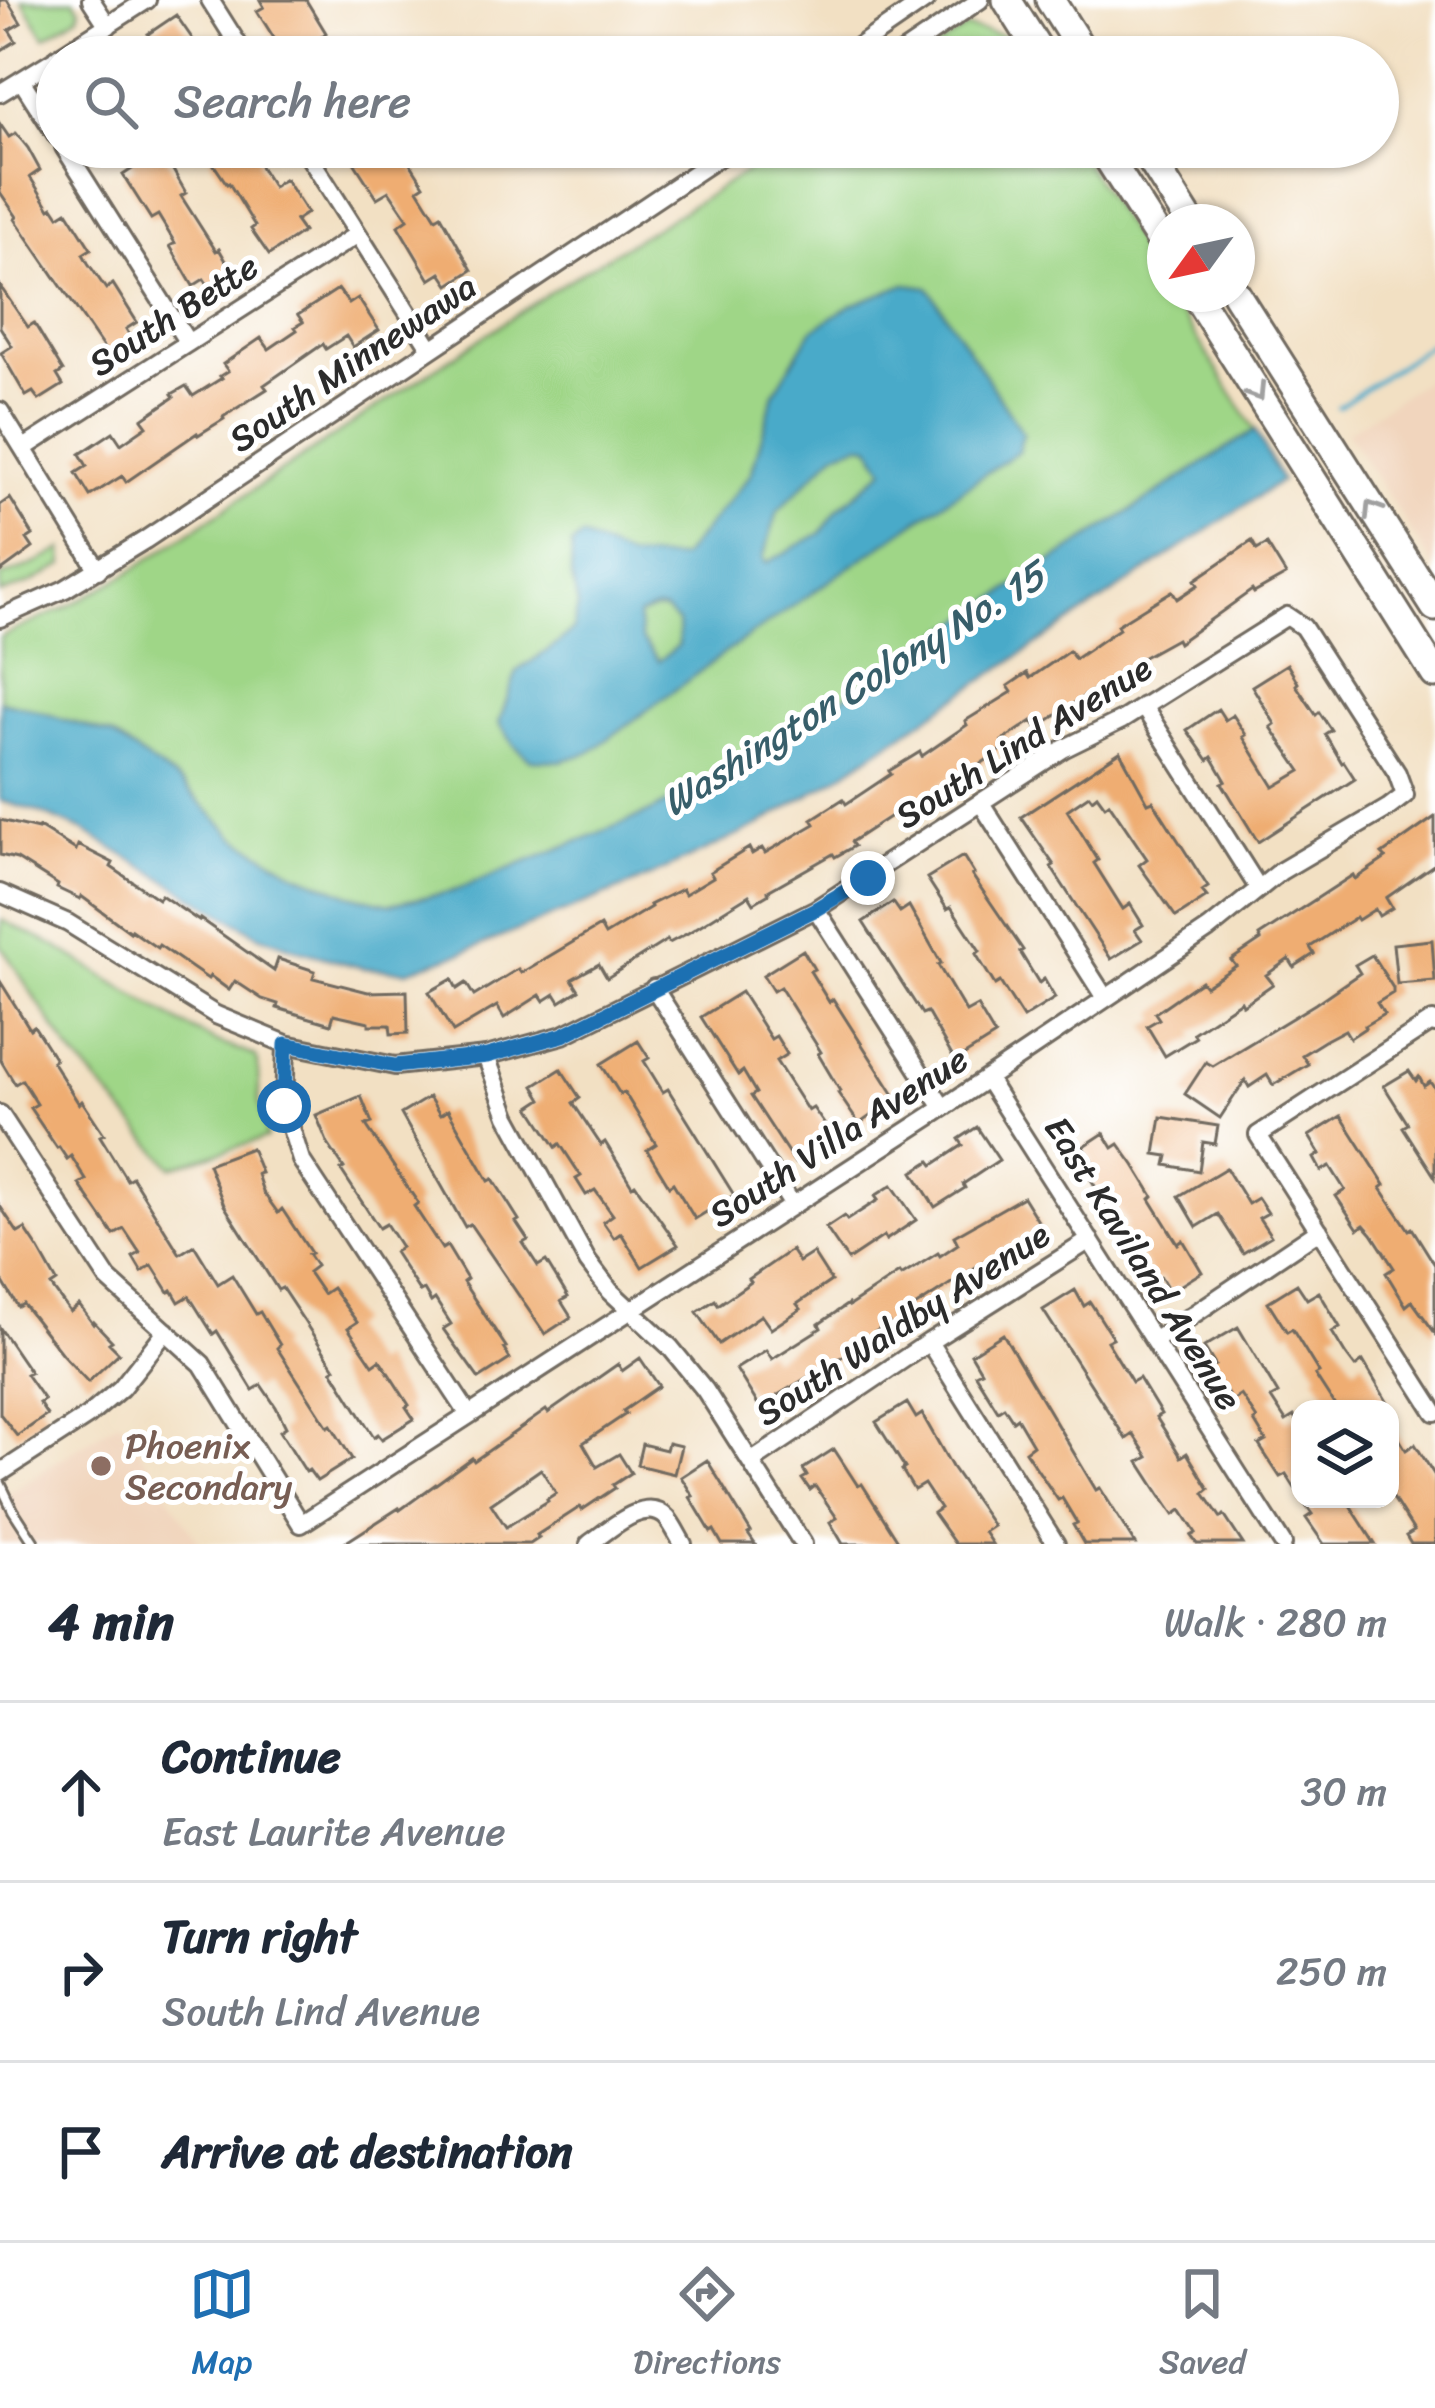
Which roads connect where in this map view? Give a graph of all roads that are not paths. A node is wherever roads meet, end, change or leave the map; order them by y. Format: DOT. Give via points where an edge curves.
graph roads {
  1 [pos="91,0"];
  2 [pos="147,0"];
  3 [pos="210,0"];
  4 [pos="926,0"];
  5 [pos="980,0"];
  6 [pos="1007,0"];
  7 [pos="1049,0"];
  8 [pos="108,26"];
  9 [pos="92,36"];
  10 [pos="233,36"];
  11 [pos="874,36"];
  12 [pos="927,36"];
  13 [pos="1030,36"];
  14 [pos="1072,36"];
  15 [pos="36,70"];
  16 [pos="21,80"];
  17 [pos="0,93"];
  18 [pos="36,103"];
  19 [pos="77,168"];
  20 [pos="316,168"];
  21 [pos="704,168"];
  22 [pos="1114,168"];
  23 [pos="1156,168"];
  24 [pos="1179,204"];
  25 [pos="1147,219"];
  26 [pos="358,234"];
  27 [pos="1206,312"];
  28 [pos="1247,312"];
  29 [pos="188,343"];
  30 [pos="431,349"];
  31 [pos="0,411"];
  32 [pos="23,448"];
  33 [pos="98,570"];
  34 [pos="1435,607"];
  35 [pos="0,617"];
  36 [pos="1435,674"];
  37 [pos="1143,706"];
  38 [pos="1405,795"];
  39 [pos="981,803"];
  40 [pos="1259,889"];
  41 [pos="0,893"];
  42 [pos="816,909"];
  43 [pos="654,988"];
  44 [pos="1105,998"];
  45 [pos="1434,1023"];
  46 [pos="286,1044"];
  47 [pos="487,1056"];
  48 [pos="988,1079"];
  49 [pos="943,1108"];
  50 [pos="0,1114"];
  51 [pos="792,1204"];
  52 [pos="1319,1230"];
  53 [pos="1090,1240"];
  54 [pos="633,1311"];
  55 [pos="166,1331"];
  56 [pos="1154,1341"];
  57 [pos="928,1342"];
  58 [pos="1435,1412"];
  59 [pos="469,1415"];
  60 [pos="751,1462"];
  61 [pos="0,1473"];
  62 [pos="0,1483"];
  63 [pos="35,1544"];
  64 [pos="589,1544"];
  65 [pos="683,1544"];
  66 [pos="802,1544"];
  67 [pos="1056,1544"];
  68 [pos="1283,1544"];
  1 -- 8 [label="street"];
  2 -- 8 [label="street"];
  3 -- 10 [label="street"];
  4 -- 11 [label="street"];
  5 -- 12 [label="street"];
  6 -- 13 [label="main road"];
  7 -- 14 [label="main road"];
  8 -- 9 [label="street"];
  15 -- 16 [label="street"];
  16 -- 17 [label="street"];
  16 -- 18 [label="street"];
  19 -- 29 [label="street"];
  20 -- 26 [label="street"];
  21 -- 30 [label="street, South Minnewawa"];
  22 -- 25 [label="main road"];
  23 -- 24 [label="main road"];
  26 -- 29 [label="street, South Bette"];
  26 -- 30 [label="street"];
  27 -- 36 [label="main road, one-way"];
  34 -- 28 [label="main road, one-way"];
  29 -- 32 [label="street, South Bette"];
  30 -- 33 [label="street, South Minnewawa"];
  31 -- 32 [label="street"];
  32 -- 33 [label="street"];
  33 -- 35 [label="street, South Minnewawa"];
  37 -- 38 [label="street, South Lind Avenue" via="1287,616 1315,646"];
  37 -- 39 [label="street, South Lind Avenue"];
  37 -- 40 [label="street"];
  38 -- 40 [label="street, South Villa Avenue"];
  39 -- 42 [label="street, South Lind Avenue"];
  39 -- 44 [label="street"];
  40 -- 44 [label="street, South Villa Avenue"];
  41 -- 46 [label="street, South Lind Avenue" via="68,923 216,1015"];
  42 -- 43 [label="street, South Lind Avenue"];
  42 -- 49 [label="street"];
  43 -- 47 [label="street, South Lind Avenue" via="563,1035"];
  43 -- 51 [label="street"];
  44 -- 48 [label="street, South Villa Avenue"];
  45 -- 52 [label="street" via="1258,1135"];
  46 -- 47 [label="street, South Lind Avenue" via="395,1066"];
  46 -- 59 [label="street" via="284,1106 301,1160"];
  47 -- 54 [label="street" via="508,1117 588,1262"];
  48 -- 49 [label="street, South Villa Avenue"];
  48 -- 53 [label="street, East Kaviland Avenue"];
  49 -- 51 [label="street, South Villa Avenue"];
  50 -- 55 [label="street" via="108,1279"];
  51 -- 54 [label="street, South Villa Avenue"];
  52 -- 56 [label="street"];
  52 -- 58 [label="street"];
  53 -- 56 [label="street, East Kaviland Avenue"];
  53 -- 57 [label="street, South Waldby Avenue"];
  54 -- 59 [label="street, South Villa Avenue"];
  54 -- 60 [label="street" via="704,1390"];
  55 -- 59 [label="street, South Villa Avenue" via="202,1364 301,1524"];
  55 -- 61 [label="street" via="121,1388"];
  56 -- 68 [label="street, East Kaviland Avenue"];
  57 -- 60 [label="street, South Waldby Avenue"];
  57 -- 67 [label="street"];
  60 -- 66 [label="street"];
  62 -- 63 [label="lane"];
  64 -- 65 [label="street" via="654,1509"];
}
